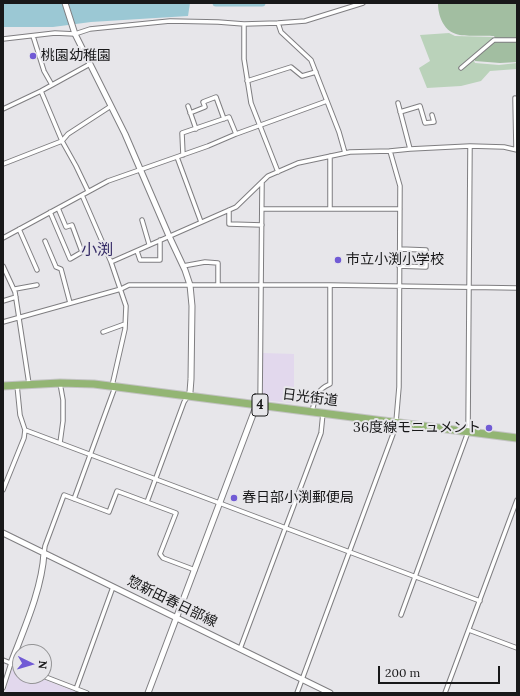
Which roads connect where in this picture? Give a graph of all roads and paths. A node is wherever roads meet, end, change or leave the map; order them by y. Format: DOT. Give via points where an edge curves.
graph roads {
  1 [pos="65,3"];
  2 [pos="363,3"];
  3 [pos="278,23"];
  4 [pos="244,24"];
  5 [pos="74,31"];
  6 [pos="33,36"];
  7 [pos="3,39"];
  8 [pos="517,40"];
  9 [pos="90,64"];
  10 [pos="461,68"];
  11 [pos="316,72"];
  12 [pos="247,81"];
  13 [pos="52,85"];
  14 [pos="41,91"];
  15 [pos="517,99"];
  16 [pos="327,101"];
  17 [pos="398,102"];
  18 [pos="111,106"];
  19 [pos="188,106"];
  20 [pos="3,108"];
  21 [pos="400,112"];
  22 [pos="190,113"];
  23 [pos="432,115"];
  24 [pos="224,119"];
  25 [pos="259,126"];
  26 [pos="196,129"];
  27 [pos="236,134"];
  28 [pos="62,141"];
  29 [pos="470,146"];
  30 [pos="410,149"];
  31 [pos="516,150"];
  32 [pos="390,152"];
  33 [pos="345,153"];
  34 [pos="184,155"];
  35 [pos="330,156"];
  36 [pos="177,157"];
  37 [pos="3,164"];
  38 [pos="140,170"];
  39 [pos="278,172"];
  40 [pos="262,183"];
  41 [pos="88,192"];
  42 [pos="82,195"];
  43 [pos="58,208"];
  44 [pos="330,208"];
  45 [pos="262,209"];
  46 [pos="400,209"];
  47 [pos="229,210"];
  48 [pos="50,212"];
  49 [pos="142,220"];
  50 [pos="200,222"];
  51 [pos="262,225"];
  52 [pos="19,229"];
  53 [pos="169,236"];
  54 [pos="3,238"];
  55 [pos="160,240"];
  56 [pos="45,241"];
  57 [pos="149,244"];
  58 [pos="400,249"];
  59 [pos="137,251"];
  60 [pos="111,262"];
  61 [pos="3,266"];
  62 [pos="183,266"];
  63 [pos="399,266"];
  64 [pos="37,270"];
  65 [pos="36,285"];
  66 [pos="190,285"];
  67 [pos="218,285"];
  68 [pos="330,285"];
  69 [pos="399,285"];
  70 [pos="261,286"];
  71 [pos="469,287"];
  72 [pos="517,288"];
  73 [pos="120,289"];
  74 [pos="15,290"];
  75 [pos="16,297"];
  76 [pos="3,301"];
  77 [pos="70,303"];
  78 [pos="19,317"];
  79 [pos="3,322"];
  80 [pos="125,324"];
  81 [pos="103,332"];
  82 [pos="60,383"];
  83 [pos="29,384"];
  84 [pos="17,385"];
  85 [pos="3,386"];
  86 [pos="114,386"];
  87 [pos="188,396"];
  88 [pos="258,404"];
  89 [pos="312,412"];
  90 [pos="323,413"];
  91 [pos="396,422"];
  92 [pos="25,430"];
  93 [pos="468,432"];
  94 [pos="517,438"];
  95 [pos="60,443"];
  96 [pos="90,455"];
  97 [pos="156,478"];
  98 [pos="3,490"];
  99 [pos="74,499"];
  100 [pos="517,500"];
  101 [pos="147,502"];
  102 [pos="220,503"];
  103 [pos="286,528"];
  104 [pos="3,533"];
  105 [pos="44,552"];
  106 [pos="350,552"];
  107 [pos="195,570"];
  108 [pos="415,576"];
  109 [pos="113,586"];
  110 [pos="480,600"];
  111 [pos="401,615"];
  112 [pos="177,619"];
  113 [pos="469,630"];
  114 [pos="517,648"];
  115 [pos="240,649"];
  116 [pos="3,660"];
  117 [pos="11,663"];
  118 [pos="302,679"];
  119 [pos="52,680"];
  120 [pos="3,688"];
  121 [pos="76,689"];
  122 [pos="87,693"];
  123 [pos="148,693"];
  124 [pos="297,693"];
  125 [pos="330,693"];
  126 [pos="445,693"];
  1 -- 5 [label="street"];
  2 -- 3 [label="street" via="305,20"];
  3 -- 4 [label="street"];
  3 -- 11 [label="street" via="281,32 311,60"];
  4 -- 5 [label="street" via="170,21"];
  4 -- 12 [label="street"];
  5 -- 6 [label="street"];
  5 -- 9 [label="street"];
  6 -- 7 [label="street"];
  6 -- 13 [label="street" via="44,71"];
  8 -- 10 [label="street" via="494,40"];
  9 -- 13 [label="street"];
  9 -- 18 [label="street"];
  11 -- 12 [label="street" via="302,76 291,67"];
  11 -- 16 [label="street"];
  12 -- 25 [label="street"];
  13 -- 14 [label="street"];
  14 -- 20 [label="street"];
  14 -- 28 [label="street"];
  15 -- 31 [label="street" via="515,98"];
  16 -- 25 [label="street"];
  16 -- 33 [label="street" via="340,132"];
  17 -- 21 [label="street"];
  18 -- 28 [label="street" via="68,134"];
  18 -- 38 [label="street"];
  19 -- 22 [label="street"];
  21 -- 23 [label="street" via="420,106 425,123 434,122"];
  21 -- 30 [label="street"];
  22 -- 24 [label="street" via="205,107 203,102 216,97"];
  22 -- 26 [label="street"];
  24 -- 26 [label="street"];
  24 -- 27 [label="street" via="229,118"];
  25 -- 27 [label="street"];
  25 -- 39 [label="street"];
  26 -- 34 [label="street" via="182,134"];
  27 -- 34 [label="street"];
  28 -- 37 [label="street"];
  28 -- 41 [label="street"];
  29 -- 30 [label="street"];
  29 -- 31 [label="street"];
  29 -- 71 [label="street"];
  30 -- 32 [label="street"];
  32 -- 33 [label="street"];
  32 -- 46 [label="street" via="400,186"];
  33 -- 35 [label="street"];
  34 -- 36 [label="street"];
  35 -- 39 [label="street"];
  35 -- 44 [label="street"];
  36 -- 38 [label="street"];
  36 -- 50 [label="street"];
  38 -- 41 [label="street" via="108,181"];
  38 -- 53 [label="street"];
  39 -- 40 [label="street" via="268,176"];
  40 -- 45 [label="street"];
  40 -- 47 [label="street" via="236,207"];
  41 -- 42 [label="street"];
  42 -- 43 [label="street"];
  42 -- 60 [label="street"];
  43 -- 48 [label="street"];
  43 -- 48 [label="street" via="66,227 72,225 82,252 70,259"];
  44 -- 45 [label="street"];
  44 -- 46 [label="street"];
  45 -- 51 [label="street"];
  46 -- 58 [label="street"];
  47 -- 50 [label="street"];
  47 -- 51 [label="street" via="229,224"];
  48 -- 52 [label="street"];
  49 -- 57 [label="street"];
  50 -- 53 [label="street"];
  51 -- 70 [label="street"];
  52 -- 54 [label="street"];
  52 -- 64 [label="street"];
  53 -- 55 [label="street"];
  53 -- 62 [label="street"];
  55 -- 57 [label="street"];
  55 -- 59 [label="street" via="160,260 140,260"];
  56 -- 77 [label="street" via="56,267 61,268"];
  57 -- 59 [label="street"];
  58 -- 63 [label="street"];
  58 -- 63 [label="street" via="426,250 426,267"];
  59 -- 60 [label="street"];
  60 -- 73 [label="street"];
  61 -- 74 [label="street"];
  62 -- 66 [label="street"];
  62 -- 67 [label="street" via="205,262 218,263"];
  63 -- 69 [label="street"];
  65 -- 74 [label="street"];
  66 -- 67 [label="street"];
  66 -- 73 [label="street" via="129,286"];
  66 -- 87 [label="street" via="192,379"];
  67 -- 70 [label="street"];
  68 -- 69 [label="street"];
  68 -- 70 [label="street"];
  68 -- 89 [label="street" via="330,384 316,394"];
  69 -- 71 [label="street"];
  69 -- 91 [label="street" via="399,387"];
  70 -- 88 [label="street"];
  71 -- 72 [label="street"];
  71 -- 93 [label="street"];
  73 -- 77 [label="street"];
  73 -- 80 [label="street" via="126,306"];
  74 -- 75 [label="street"];
  75 -- 76 [label="street"];
  75 -- 78 [label="street"];
  77 -- 78 [label="street"];
  78 -- 79 [label="street"];
  78 -- 83 [label="street"];
  80 -- 81 [label="street"];
  80 -- 86 [label="street"];
  82 -- 83 [label="highway, 日光街道 / 4"];
  82 -- 86 [label="highway, 日光街道 / 4"];
  82 -- 95 [label="street" via="63,421"];
  83 -- 84 [label="highway, 日光街道 / 4"];
  84 -- 85 [label="highway, 日光街道 / 4"];
  84 -- 92 [label="street" via="20,415"];
  86 -- 87 [label="highway, 日光街道 / 4"];
  86 -- 96 [label="street"];
  87 -- 88 [label="highway, 日光街道 / 4"];
  87 -- 97 [label="street"];
  88 -- 89 [label="highway, 日光街道 / 4"];
  88 -- 102 [label="street"];
  89 -- 90 [label="highway, 日光街道 / 4"];
  90 -- 91 [label="highway, 日光街道 / 4"];
  90 -- 103 [label="street" via="321,433"];
  91 -- 93 [label="highway, 日光街道 / 4"];
  91 -- 106 [label="street"];
  92 -- 95 [label="street"];
  92 -- 98 [label="street"];
  93 -- 94 [label="highway, 日光街道 / 4"];
  93 -- 108 [label="street"];
  95 -- 96 [label="street"];
  96 -- 97 [label="street"];
  96 -- 99 [label="street"];
  97 -- 101 [label="street"];
  97 -- 102 [label="street"];
  99 -- 101 [label="street" via="109,512 117,491"];
  99 -- 105 [label="street" via="64,495"];
  100 -- 110 [label="street"];
  101 -- 107 [label="street" via="176,513 160,554 162,558"];
  102 -- 103 [label="street"];
  102 -- 107 [label="street"];
  103 -- 106 [label="street"];
  103 -- 115 [label="street"];
  104 -- 105 [label="street, 惣新田春日部線"];
  105 -- 109 [label="street, 惣新田春日部線"];
  105 -- 117 [label="street" via="42,570 29,617"];
  106 -- 108 [label="street"];
  106 -- 118 [label="street"];
  107 -- 112 [label="street"];
  108 -- 110 [label="street"];
  108 -- 111 [label="street"];
  109 -- 112 [label="street, 惣新田春日部線"];
  109 -- 121 [label="street"];
  110 -- 113 [label="street"];
  112 -- 115 [label="street, 惣新田春日部線"];
  112 -- 123 [label="street"];
  113 -- 114 [label="street"];
  113 -- 126 [label="street"];
  115 -- 118 [label="street, 惣新田春日部線"];
  116 -- 117 [label="street"];
  117 -- 120 [label="street"];
  118 -- 124 [label="street"];
  118 -- 125 [label="street, 惣新田春日部線"];
  119 -- 121 [label="street"];
  121 -- 122 [label="street"];
}
